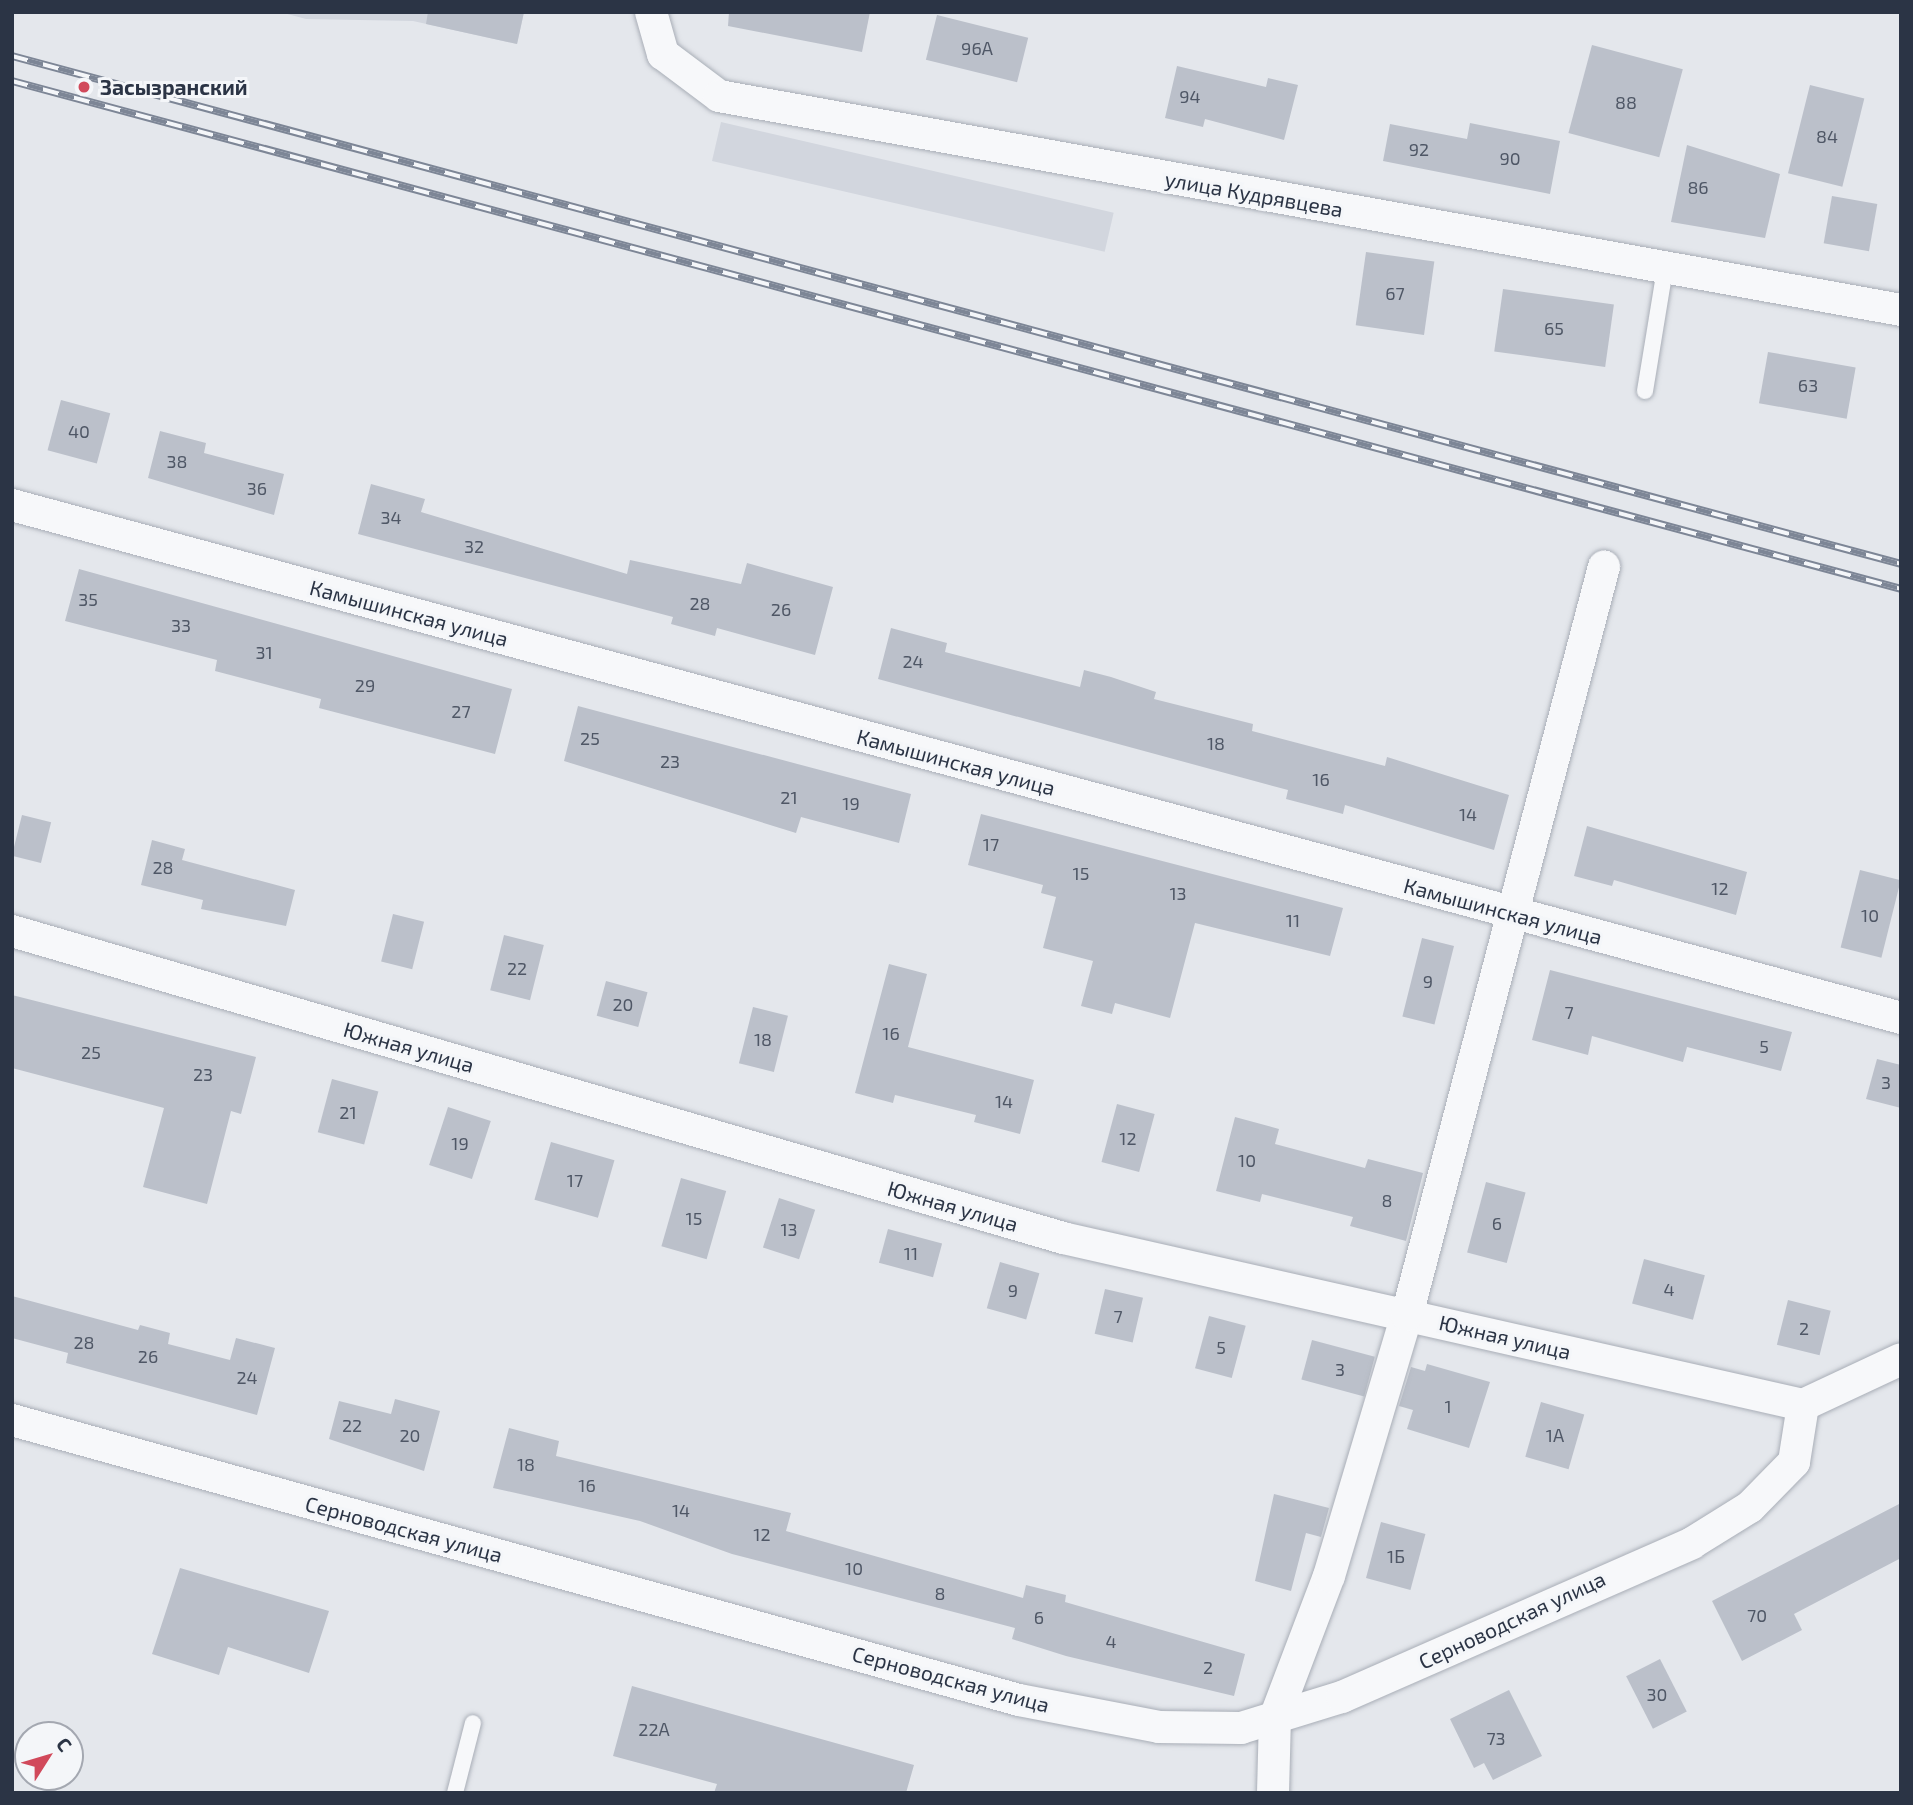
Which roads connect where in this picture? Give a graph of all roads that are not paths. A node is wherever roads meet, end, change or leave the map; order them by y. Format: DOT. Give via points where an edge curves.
graph roads {
  1 [pos="651,12"];
  2 [pos="1665,269"];
  3 [pos="1901,310"];
  4 [pos="1645,391"];
  5 [pos="12,505"];
  6 [pos="1604,567"];
  7 [pos="1513,914"];
  8 [pos="12,931"];
  9 [pos="1901,1018"];
  10 [pos="1407,1315"];
  11 [pos="1901,1359"];
  12 [pos="1802,1405"];
  13 [pos="12,1420"];
  14 [pos="1275,1718"];
  15 [pos="473,1723"];
  16 [pos="455,1793"];
  17 [pos="1273,1793"];
  1 -- 2 [label="street, улица Кудрявцева" via="663,54 719,96"];
  2 -- 3 [label="street, улица Кудрявцева"];
  2 -- 4 [label="lane"];
  5 -- 7 [label="street, Камышинская улица"];
  6 -- 7 [label="street"];
  7 -- 9 [label="street, Камышинская улица"];
  7 -- 10 [label="street"];
  8 -- 10 [label="street, Южная улица" via="1063,1238"];
  10 -- 12 [label="street, Южная улица"];
  10 -- 14 [label="street" via="1329,1576"];
  11 -- 12 [label="street"];
  12 -- 14 [label="street, Серноводская улица" via="1794,1462 1749,1507 1692,1544 1342,1697"];
  13 -- 14 [label="street, Серноводская улица" via="1019,1699 1159,1727 1241,1728"];
  14 -- 17 [label="street"];
  15 -- 16 [label="lane"];
}
